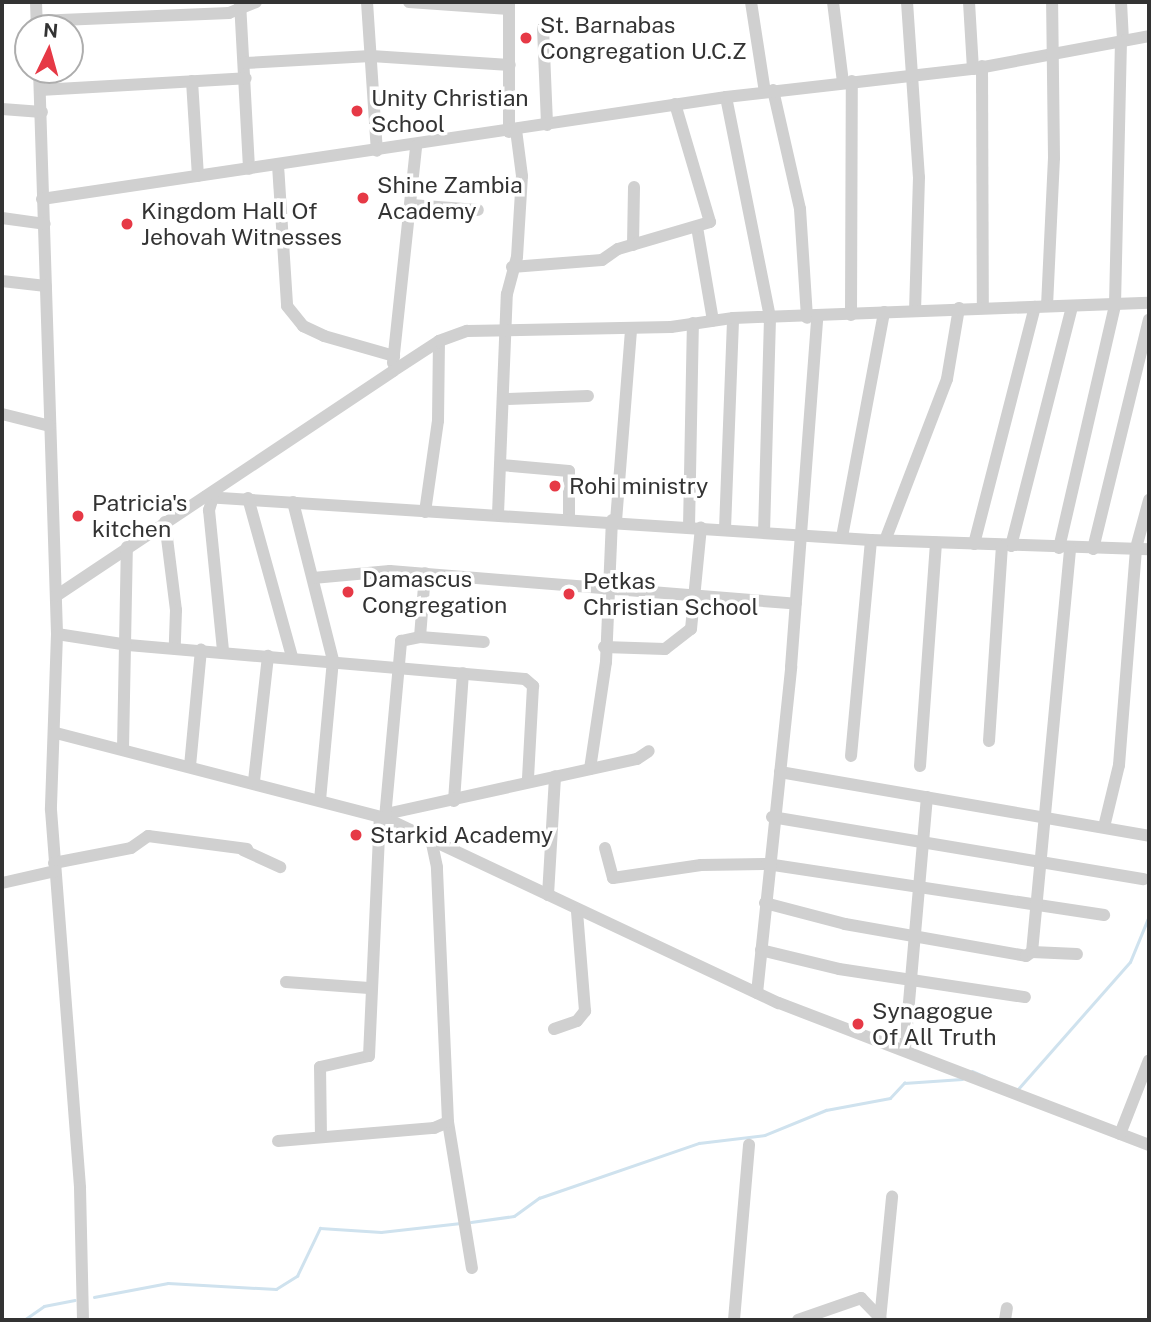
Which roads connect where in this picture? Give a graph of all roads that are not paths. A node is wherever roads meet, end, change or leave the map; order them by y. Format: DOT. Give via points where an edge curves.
graph roads {
  1 [pos="256,2"];
  2 [pos="367,2"];
  3 [pos="409,2"];
  4 [pos="752,2"];
  5 [pos="833,2"];
  6 [pos="906,2"];
  7 [pos="969,2"];
  8 [pos="1052,2"];
  9 [pos="1121,2"];
  10 [pos="240,5"];
  11 [pos="509,5"];
  12 [pos="84,22"];
  13 [pos="543,28"];
  14 [pos="1149,36"];
  15 [pos="1122,42"];
  16 [pos="1051,55"];
  17 [pos="371,56"];
  18 [pos="245,64"];
  19 [pos="509,65"];
  20 [pos="977,67"];
  21 [pos="911,74"];
  22 [pos="246,78"];
  23 [pos="192,81"];
  24 [pos="848,82"];
  25 [pos="40,84"];
  26 [pos="40,90"];
  27 [pos="769,91"];
  28 [pos="726,97"];
  29 [pos="675,104"];
  30 [pos="2,110"];
  31 [pos="41,112"];
  32 [pos="547,125"];
  33 [pos="513,131"];
  34 [pos="416,146"];
  35 [pos="377,151"];
  36 [pos="278,165"];
  37 [pos="249,169"];
  38 [pos="198,176"];
  39 [pos="634,187"];
  40 [pos="42,199"];
  41 [pos="411,205"];
  42 [pos="478,210"];
  43 [pos="2,218"];
  44 [pos="45,224"];
  45 [pos="697,227"];
  46 [pos="633,245"];
  47 [pos="512,267"];
  48 [pos="2,281"];
  49 [pos="46,286"];
  50 [pos="1149,303"];
  51 [pos="1115,305"];
  52 [pos="983,306"];
  53 [pos="959,307"];
  54 [pos="1041,307"];
  55 [pos="1072,307"];
  56 [pos="915,310"];
  57 [pos="884,312"];
  58 [pos="851,315"];
  59 [pos="733,318"];
  60 [pos="770,318"];
  61 [pos="812,318"];
  62 [pos="1149,320"];
  63 [pos="713,321"];
  64 [pos="692,323"];
  65 [pos="631,329"];
  66 [pos="506,330"];
  67 [pos="439,341"];
  68 [pos="394,356"];
  69 [pos="393,371"];
  70 [pos="588,396"];
  71 [pos="506,399"];
  72 [pos="2,415"];
  73 [pos="50,426"];
  74 [pos="501,465"];
  75 [pos="209,497"];
  76 [pos="248,498"];
  77 [pos="1149,500"];
  78 [pos="293,502"];
  79 [pos="425,512"];
  80 [pos="498,514"];
  81 [pos="569,517"];
  82 [pos="614,520"];
  83 [pos="165,522"];
  84 [pos="695,527"];
  85 [pos="725,528"];
  86 [pos="764,533"];
  87 [pos="801,536"];
  88 [pos="842,537"];
  89 [pos="886,538"];
  90 [pos="871,540"];
  91 [pos="936,542"];
  92 [pos="974,544"];
  93 [pos="1007,546"];
  94 [pos="127,547"];
  95 [pos="1064,548"];
  96 [pos="1136,548"];
  97 [pos="1093,549"];
  98 [pos="1149,549"];
  99 [pos="425,573"];
  100 [pos="313,578"];
  101 [pos="605,587"];
  102 [pos="693,595"];
  103 [pos="56,596"];
  104 [pos="796,604"];
  105 [pos="57,634"];
  106 [pos="420,637"];
  107 [pos="484,642"];
  108 [pos="128,645"];
  109 [pos="604,647"];
  110 [pos="175,648"];
  111 [pos="201,650"];
  112 [pos="223,651"];
  113 [pos="268,656"];
  114 [pos="292,657"];
  115 [pos="333,660"];
  116 [pos="398,668"];
  117 [pos="463,673"];
  118 [pos="56,733"];
  119 [pos="989,741"];
  120 [pos="123,749"];
  121 [pos="649,751"];
  122 [pos="851,756"];
  123 [pos="190,766"];
  124 [pos="920,766"];
  125 [pos="590,769"];
  126 [pos="780,772"];
  127 [pos="555,776"];
  128 [pos="528,779"];
  129 [pos="254,781"];
  130 [pos="926,797"];
  131 [pos="320,799"];
  132 [pos="454,801"];
  133 [pos="384,817"];
  134 [pos="772,817"];
  135 [pos="1041,817"];
  136 [pos="1104,827"];
  137 [pos="1149,836"];
  138 [pos="923,842"];
  139 [pos="436,845"];
  140 [pos="605,848"];
  141 [pos="1044,863"];
  142 [pos="767,864"];
  143 [pos="54,867"];
  144 [pos="280,867"];
  145 [pos="1144,879"];
  146 [pos="2,883"];
  147 [pos="918,888"];
  148 [pos="548,895"];
  149 [pos="765,903"];
  150 [pos="1039,906"];
  151 [pos="577,911"];
  152 [pos="1104,915"];
  153 [pos="914,932"];
  154 [pos="761,950"];
  155 [pos="1032,952"];
  156 [pos="1077,954"];
  157 [pos="910,978"];
  158 [pos="286,982"];
  159 [pos="369,988"];
  160 [pos="757,993"];
  161 [pos="1025,997"];
  162 [pos="554,1030"];
  163 [pos="905,1048"];
  164 [pos="1149,1060"];
  165 [pos="448,1122"];
  166 [pos="1120,1134"];
  167 [pos="321,1138"];
  168 [pos="278,1141"];
  169 [pos="749,1145"];
  170 [pos="1149,1145"];
  171 [pos="892,1197"];
  172 [pos="472,1268"];
  173 [pos="880,1319"];
  174 [pos="83,1320"];
  175 [pos="734,1320"];
  176 [pos="798,1320"];
  1 -- 10 [label="street"];
  2 -- 17 [label="street"];
  3 -- 11 [label="street"];
  4 -- 27 [label="street"];
  5 -- 24 [label="street"];
  6 -- 21 [label="street"];
  7 -- 20 [label="street"];
  8 -- 16 [label="street"];
  9 -- 15 [label="street"];
  10 -- 12 [label="street" via="229,13"];
  10 -- 18 [label="street"];
  11 -- 19 [label="street"];
  13 -- 32 [label="street"];
  14 -- 15 [label="street"];
  15 -- 16 [label="street"];
  15 -- 51 [label="street"];
  16 -- 20 [label="street"];
  16 -- 54 [label="street" via="1054,158"];
  17 -- 18 [label="street"];
  17 -- 19 [label="street"];
  17 -- 35 [label="street"];
  18 -- 22 [label="street"];
  19 -- 33 [label="street"];
  20 -- 21 [label="street"];
  20 -- 52 [label="street"];
  21 -- 24 [label="street"];
  21 -- 56 [label="street" via="919,177"];
  22 -- 23 [label="street"];
  22 -- 37 [label="street"];
  23 -- 26 [label="street"];
  23 -- 38 [label="street"];
  24 -- 27 [label="street"];
  24 -- 58 [label="street"];
  25 -- 26 [label="street"];
  26 -- 31 [label="street"];
  27 -- 28 [label="street"];
  27 -- 61 [label="street" via="800,209"];
  28 -- 29 [label="street"];
  28 -- 60 [label="street"];
  29 -- 32 [label="street"];
  29 -- 45 [label="street" via="712,216"];
  30 -- 31 [label="street"];
  31 -- 40 [label="street"];
  32 -- 33 [label="street"];
  33 -- 34 [label="street"];
  33 -- 47 [label="street" via="522,176"];
  34 -- 35 [label="street"];
  34 -- 41 [label="street"];
  35 -- 36 [label="street"];
  36 -- 37 [label="street"];
  36 -- 68 [label="street" via="288,306 303,326 324,336"];
  37 -- 38 [label="street"];
  38 -- 40 [label="street"];
  39 -- 46 [label="street"];
  40 -- 44 [label="street"];
  41 -- 42 [label="street"];
  41 -- 68 [label="street"];
  43 -- 44 [label="street"];
  44 -- 49 [label="street"];
  45 -- 46 [label="street"];
  45 -- 63 [label="street"];
  46 -- 47 [label="street" via="602,260"];
  47 -- 66 [label="street"];
  48 -- 49 [label="street"];
  49 -- 73 [label="street"];
  50 -- 51 [label="street"];
  51 -- 55 [label="street"];
  51 -- 95 [label="street" via="1076,455"];
  52 -- 53 [label="street"];
  52 -- 54 [label="street"];
  53 -- 56 [label="street"];
  53 -- 89 [label="street" via="947,379"];
  54 -- 55 [label="street"];
  54 -- 92 [label="street"];
  55 -- 93 [label="street"];
  56 -- 57 [label="street"];
  57 -- 58 [label="street"];
  57 -- 88 [label="street"];
  58 -- 61 [label="street"];
  59 -- 60 [label="street"];
  59 -- 63 [label="street"];
  59 -- 85 [label="street"];
  60 -- 61 [label="street"];
  60 -- 86 [label="street"];
  61 -- 87 [label="street"];
  62 -- 97 [label="street"];
  63 -- 64 [label="street"];
  64 -- 65 [label="street"];
  64 -- 84 [label="street"];
  65 -- 66 [label="street"];
  65 -- 82 [label="street"];
  66 -- 67 [label="street" via="467,331"];
  66 -- 71 [label="street"];
  67 -- 69 [label="street"];
  67 -- 79 [label="street" via="438,421"];
  68 -- 69 [label="street"];
  69 -- 75 [label="street"];
  70 -- 71 [label="street"];
  71 -- 74 [label="street"];
  72 -- 73 [label="street"];
  73 -- 103 [label="street"];
  74 -- 80 [label="street"];
  74 -- 81 [label="street" via="569,471"];
  75 -- 76 [label="street"];
  75 -- 83 [label="street"];
  75 -- 112 [label="street"];
  76 -- 78 [label="street"];
  76 -- 114 [label="street"];
  77 -- 96 [label="street"];
  78 -- 79 [label="street"];
  78 -- 100 [label="street"];
  79 -- 80 [label="street"];
  80 -- 81 [label="street"];
  81 -- 82 [label="street"];
  82 -- 84 [label="street"];
  82 -- 101 [label="street"];
  83 -- 94 [label="street"];
  83 -- 110 [label="street" via="176,610"];
  84 -- 85 [label="street"];
  84 -- 102 [label="street"];
  85 -- 86 [label="street"];
  86 -- 87 [label="street"];
  87 -- 88 [label="street"];
  87 -- 104 [label="street"];
  88 -- 90 [label="street"];
  89 -- 90 [label="street"];
  89 -- 91 [label="street"];
  90 -- 122 [label="street"];
  91 -- 92 [label="street"];
  91 -- 124 [label="street"];
  92 -- 93 [label="street"];
  93 -- 95 [label="street"];
  93 -- 119 [label="street"];
  94 -- 103 [label="street"];
  94 -- 108 [label="street"];
  95 -- 97 [label="street"];
  95 -- 135 [label="street" via="1058,701"];
  96 -- 97 [label="street"];
  96 -- 98 [label="street"];
  96 -- 136 [label="street" via="1119,765"];
  99 -- 100 [label="street" via="358,571"];
  99 -- 101 [label="street"];
  99 -- 106 [label="street"];
  100 -- 115 [label="street"];
  101 -- 102 [label="street"];
  101 -- 109 [label="street"];
  102 -- 104 [label="street"];
  102 -- 109 [label="street" via="691,629 678,644 636,651"];
  103 -- 105 [label="street"];
  104 -- 126 [label="street"];
  105 -- 108 [label="street"];
  105 -- 118 [label="street"];
  106 -- 107 [label="street"];
  106 -- 116 [label="street" via="401,641"];
  108 -- 110 [label="street"];
  108 -- 120 [label="street"];
  109 -- 125 [label="street" via="602,706"];
  110 -- 111 [label="street"];
  111 -- 112 [label="street"];
  111 -- 123 [label="street"];
  112 -- 113 [label="street"];
  113 -- 114 [label="street"];
  113 -- 129 [label="street"];
  114 -- 115 [label="street"];
  115 -- 116 [label="street"];
  115 -- 131 [label="street"];
  116 -- 117 [label="street"];
  116 -- 133 [label="street"];
  117 -- 128 [label="street" via="530,681"];
  117 -- 132 [label="street"];
  118 -- 120 [label="street"];
  118 -- 143 [label="street"];
  120 -- 123 [label="street"];
  121 -- 125 [label="street"];
  123 -- 129 [label="street"];
  125 -- 127 [label="street"];
  126 -- 130 [label="street"];
  126 -- 134 [label="street"];
  127 -- 128 [label="street"];
  127 -- 148 [label="street"];
  128 -- 132 [label="street"];
  129 -- 131 [label="street"];
  130 -- 135 [label="street"];
  130 -- 138 [label="street"];
  131 -- 133 [label="street"];
  132 -- 133 [label="street"];
  133 -- 139 [label="street"];
  133 -- 159 [label="street"];
  134 -- 138 [label="street"];
  134 -- 142 [label="street"];
  135 -- 136 [label="street"];
  135 -- 141 [label="street"];
  136 -- 137 [label="street"];
  138 -- 141 [label="street"];
  138 -- 147 [label="street"];
  139 -- 148 [label="street"];
  139 -- 165 [label="street"];
  140 -- 142 [label="street" via="613,878 701,865"];
  141 -- 145 [label="street"];
  141 -- 150 [label="street"];
  142 -- 147 [label="street"];
  142 -- 149 [label="street"];
  143 -- 144 [label="street" via="131,848 148,836 245,849"];
  143 -- 146 [label="street"];
  143 -- 174 [label="street" via="80,1188"];
  147 -- 150 [label="street"];
  147 -- 153 [label="street"];
  148 -- 151 [label="street"];
  149 -- 153 [label="street" via="845,924"];
  149 -- 154 [label="street"];
  150 -- 152 [label="street"];
  150 -- 155 [label="street"];
  151 -- 160 [label="street"];
  151 -- 162 [label="street" via="585,1011 577,1021"];
  153 -- 155 [label="street" via="1026,956"];
  153 -- 157 [label="street"];
  154 -- 157 [label="street" via="839,969"];
  154 -- 160 [label="street"];
  155 -- 156 [label="street"];
  157 -- 161 [label="street"];
  157 -- 163 [label="street"];
  158 -- 159 [label="street"];
  159 -- 167 [label="street" via="367,1059 320,1067"];
  160 -- 163 [label="street"];
  163 -- 166 [label="street"];
  164 -- 166 [label="street"];
  165 -- 167 [label="street" via="434,1128"];
  165 -- 172 [label="street"];
  166 -- 170 [label="street"];
  167 -- 168 [label="street"];
  169 -- 175 [label="street"];
  171 -- 173 [label="street"];
  173 -- 176 [label="street" via="861,1298"];
}
